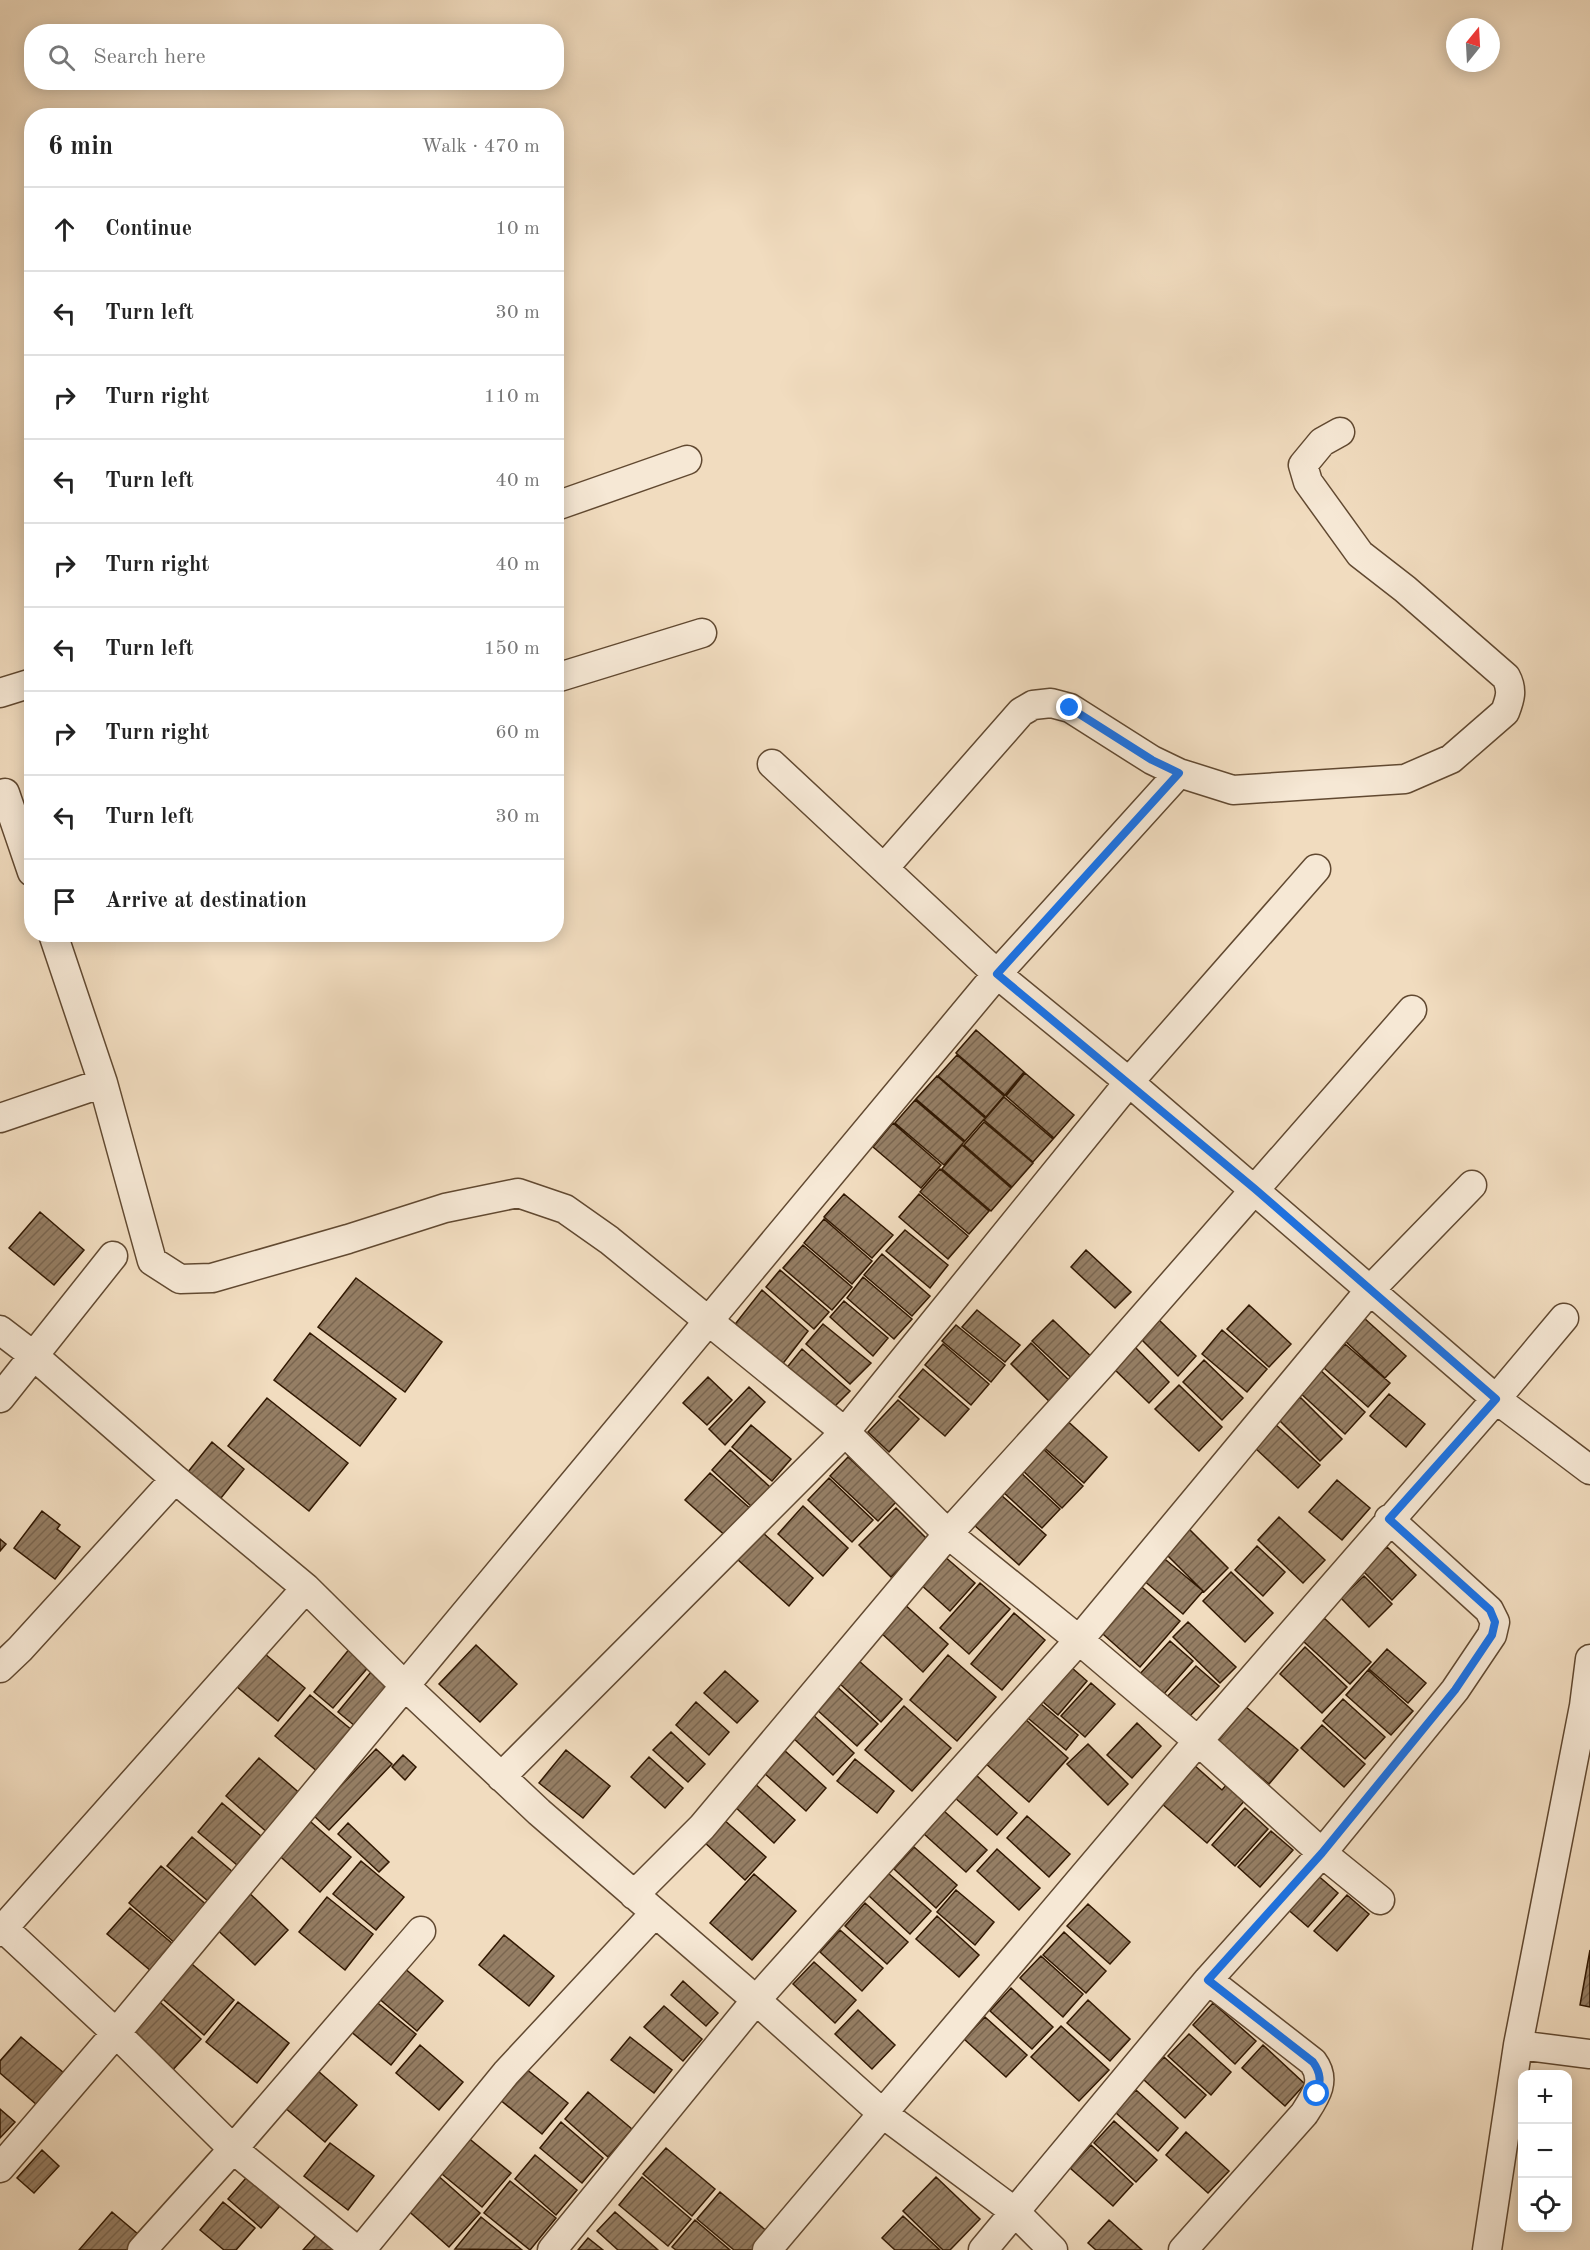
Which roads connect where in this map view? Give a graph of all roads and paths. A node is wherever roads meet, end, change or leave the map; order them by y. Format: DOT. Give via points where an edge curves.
graph roads {
  1 [pos="1340,432"];
  2 [pos="687,460"];
  3 [pos="564,503"];
  4 [pos="702,633"];
  5 [pos="564,676"];
  6 [pos="24,686"];
  7 [pos="0,693"];
  8 [pos="772,764"];
  9 [pos="1179,773"];
  10 [pos="5,793"];
  11 [pos="24,844"];
  12 [pos="884,868"];
  13 [pos="1316,869"];
  14 [pos="55,942"];
  15 [pos="997,974"];
  16 [pos="1412,1010"];
  17 [pos="1129,1082"];
  18 [pos="103,1083"];
  19 [pos="0,1118"];
  20 [pos="1472,1185"];
  21 [pos="1255,1189"];
  22 [pos="113,1256"];
  23 [pos="1370,1290"];
  24 [pos="1564,1318"];
  25 [pos="707,1321"];
  26 [pos="0,1330"];
  27 [pos="34,1356"];
  28 [pos="0,1398"];
  29 [pos="1496,1399"];
  30 [pos="845,1432"];
  31 [pos="1590,1470"];
  32 [pos="175,1479"];
  33 [pos="1389,1519"];
  34 [pos="948,1534"];
  35 [pos="306,1588"];
  36 [pos="1079,1640"];
  37 [pos="1590,1659"];
  38 [pos="0,1668"];
  39 [pos="404,1685"];
  40 [pos="1587,1707"];
  41 [pos="1198,1741"];
  42 [pos="501,1777"];
  43 [pos="1322,1853"];
  44 [pos="1380,1900"];
  45 [pos="644,1904"];
  46 [pos="1,1928"];
  47 [pos="421,1931"];
  48 [pos="1208,1980"];
  49 [pos="756,2000"];
  50 [pos="116,2033"];
  51 [pos="1518,2045"];
  52 [pos="1590,2054"];
  53 [pos="882,2113"];
  54 [pos="233,2149"];
  55 [pos="0,2168"];
  56 [pos="1015,2212"];
  57 [pos="142,2250"];
  58 [pos="356,2250"];
  59 [pos="361,2250"];
  60 [pos="552,2250"];
  61 [pos="766,2250"];
  62 [pos="983,2250"];
  63 [pos="1053,2250"];
  64 [pos="1183,2250"];
  65 [pos="1487,2250"];
  1 -- 9 [label="street" via="1322,442 1303,465 1308,482 1360,554 1506,677 1511,687 1505,712 1451,759 1406,778 1233,790"];
  2 -- 3 [label="street"];
  4 -- 5 [label="street"];
  6 -- 7 [label="street"];
  8 -- 12 [label="street"];
  9 -- 12 [label="street" via="1070,708 1051,703 1033,705 1021,712"];
  9 -- 15 [label="street"];
  10 -- 11 [label="street"];
  12 -- 15 [label="street"];
  13 -- 17 [label="street"];
  14 -- 18 [label="street"];
  15 -- 17 [label="street"];
  15 -- 25 [label="street"];
  16 -- 21 [label="street"];
  17 -- 21 [label="street"];
  17 -- 30 [label="street"];
  18 -- 19 [label="street"];
  18 -- 25 [label="street" via="152,1261 180,1279 212,1278 445,1208 518,1193 565,1209"];
  20 -- 23 [label="street"];
  21 -- 23 [label="street"];
  21 -- 34 [label="street"];
  22 -- 27 [label="street"];
  23 -- 29 [label="street"];
  23 -- 36 [label="street"];
  24 -- 29 [label="street"];
  25 -- 30 [label="street"];
  25 -- 39 [label="street"];
  26 -- 27 [label="street"];
  27 -- 28 [label="street"];
  27 -- 32 [label="street"];
  29 -- 31 [label="street"];
  29 -- 33 [label="street"];
  30 -- 34 [label="street"];
  30 -- 42 [label="street"];
  32 -- 35 [label="street"];
  32 -- 38 [label="street"];
  33 -- 41 [label="street"];
  33 -- 43 [label="street" via="1490,1610 1494,1628 1455,1690"];
  34 -- 36 [label="street"];
  34 -- 45 [label="street" via="702,1827"];
  35 -- 39 [label="street"];
  35 -- 46 [label="street"];
  36 -- 41 [label="street"];
  36 -- 49 [label="street"];
  37 -- 40 [label="street"];
  39 -- 42 [label="street"];
  39 -- 50 [label="street"];
  40 -- 51 [label="street"];
  41 -- 43 [label="street"];
  41 -- 53 [label="street"];
  42 -- 45 [label="street"];
  43 -- 44 [label="street"];
  43 -- 48 [label="street"];
  45 -- 49 [label="street"];
  45 -- 59 [label="street"];
  46 -- 50 [label="street"];
  47 -- 54 [label="street"];
  48 -- 56 [label="street"];
  48 -- 64 [label="street" via="1313,2062 1320,2085 1304,2114"];
  49 -- 53 [label="street"];
  49 -- 60 [label="street"];
  50 -- 54 [label="street"];
  50 -- 55 [label="street"];
  51 -- 52 [label="street"];
  51 -- 65 [label="street"];
  53 -- 56 [label="street"];
  53 -- 61 [label="street"];
  54 -- 57 [label="street"];
  54 -- 58 [label="street"];
  56 -- 62 [label="street"];
  56 -- 63 [label="street"];
}
